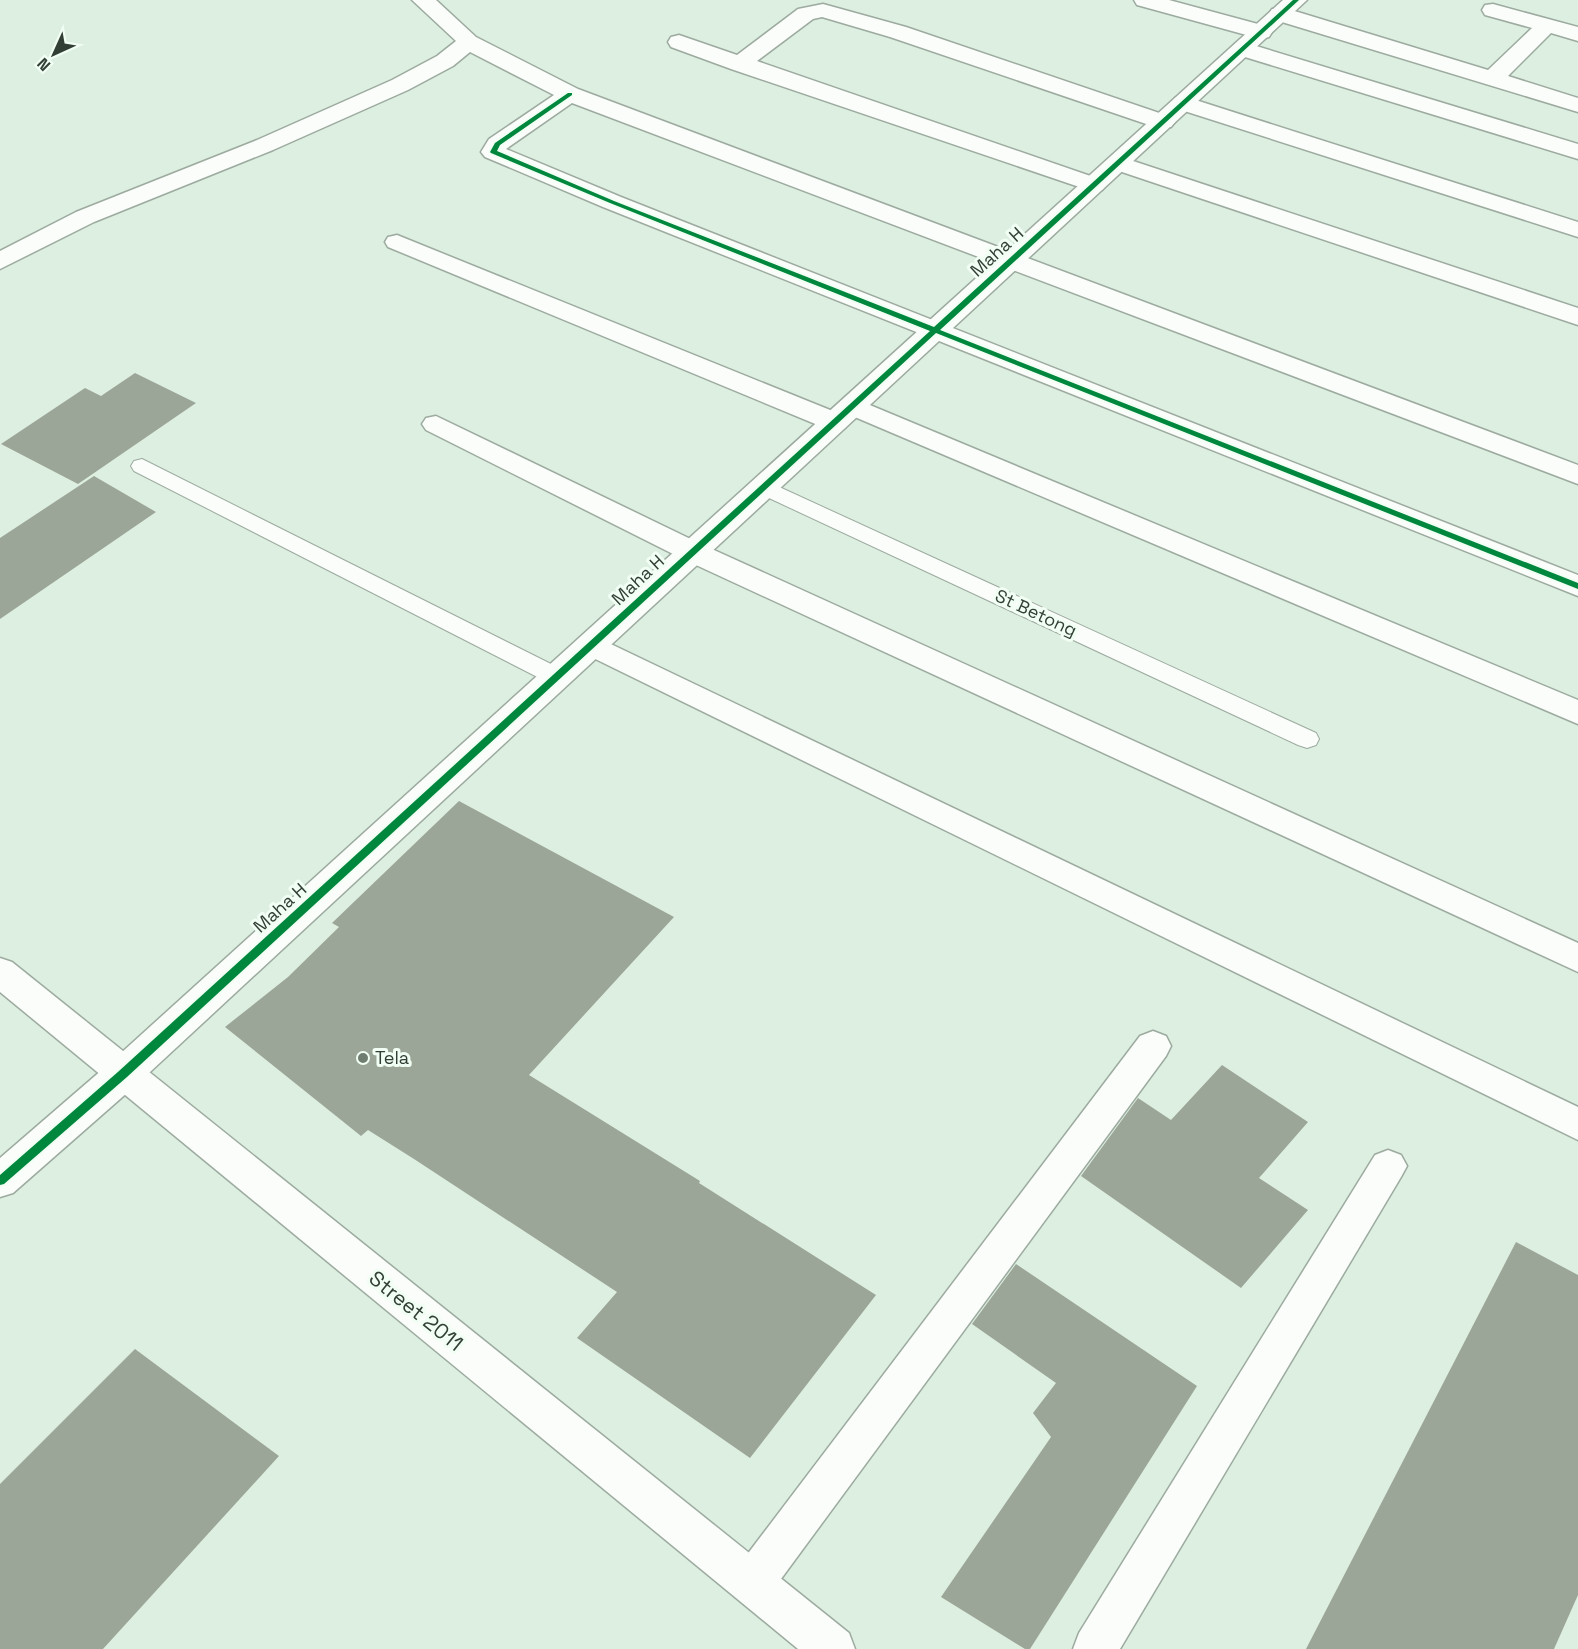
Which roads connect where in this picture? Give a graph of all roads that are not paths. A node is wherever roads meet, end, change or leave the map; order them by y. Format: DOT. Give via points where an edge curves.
graph roads {
  1 [pos="423,0"];
  2 [pos="1145,0"];
  3 [pos="820,5"];
  4 [pos="1493,10"];
  5 [pos="1270,24"];
  6 [pos="1547,25"];
  7 [pos="1578,34"];
  8 [pos="468,42"];
  9 [pos="679,42"];
  10 [pos="739,64"];
  11 [pos="1492,79"];
  12 [pos="570,94"];
  13 [pos="1578,105"];
  14 [pos="1173,113"];
  15 [pos="1578,152"];
  16 [pos="1118,163"];
  17 [pos="1094,185"];
  18 [pos="1578,230"];
  19 [pos="397,242"];
  20 [pos="0,261"];
  21 [pos="1011,261"];
  22 [pos="1578,317"];
  23 [pos="936,330"];
  24 [pos="844,414"];
  25 [pos="436,424"];
  26 [pos="142,466"];
  27 [pos="1578,475"];
  28 [pos="764,487"];
  29 [pos="693,552"];
  30 [pos="1578,586"];
  31 [pos="592,645"];
  32 [pos="557,677"];
  33 [pos="1578,713"];
  34 [pos="1307,739"];
  35 [pos="1578,958"];
  36 [pos="0,972"];
  37 [pos="1153,1046"];
  38 [pos="123,1074"];
  39 [pos="1578,1124"];
  40 [pos="1388,1166"];
  41 [pos="0,1181"];
  42 [pos="752,1582"];
  43 [pos="833,1649"];
  44 [pos="1095,1649"];
  1 -- 8 [label="street"];
  2 -- 5 [label="street"];
  3 -- 10 [label="street"];
  3 -- 14 [label="street"];
  4 -- 6 [label="street"];
  5 -- 11 [label="street"];
  5 -- 14 [label="street, Maha H"];
  5 -- 15 [label="street"];
  6 -- 7 [label="street"];
  6 -- 11 [label="street"];
  8 -- 12 [label="street"];
  8 -- 20 [label="street" via="400,85 265,145 85,217"];
  9 -- 10 [label="street"];
  10 -- 17 [label="street"];
  11 -- 13 [label="street"];
  12 -- 21 [label="street"];
  12 -- 23 [label="street" via="497,144 493,152"];
  14 -- 16 [label="street, Maha H"];
  14 -- 18 [label="street"];
  16 -- 17 [label="street, Maha H"];
  16 -- 22 [label="street"];
  17 -- 21 [label="street, Maha H"];
  19 -- 24 [label="street"];
  21 -- 23 [label="street, Maha H"];
  21 -- 27 [label="street"];
  23 -- 24 [label="street, Maha H"];
  23 -- 30 [label="street"];
  24 -- 28 [label="street, Maha H"];
  24 -- 33 [label="street"];
  25 -- 29 [label="street"];
  26 -- 32 [label="lane"];
  28 -- 29 [label="street, Maha H"];
  28 -- 34 [label="lane, St Betong"];
  29 -- 31 [label="street, Maha H"];
  29 -- 35 [label="street"];
  31 -- 32 [label="street, Maha H"];
  31 -- 39 [label="street"];
  32 -- 38 [label="street, Maha H"];
  36 -- 38 [label="street, Street 2011"];
  37 -- 42 [label="street"];
  38 -- 41 [label="street, Maha H"];
  38 -- 42 [label="street, Street 2011"];
  40 -- 44 [label="street"];
  42 -- 43 [label="street, Street 2011"];
}
